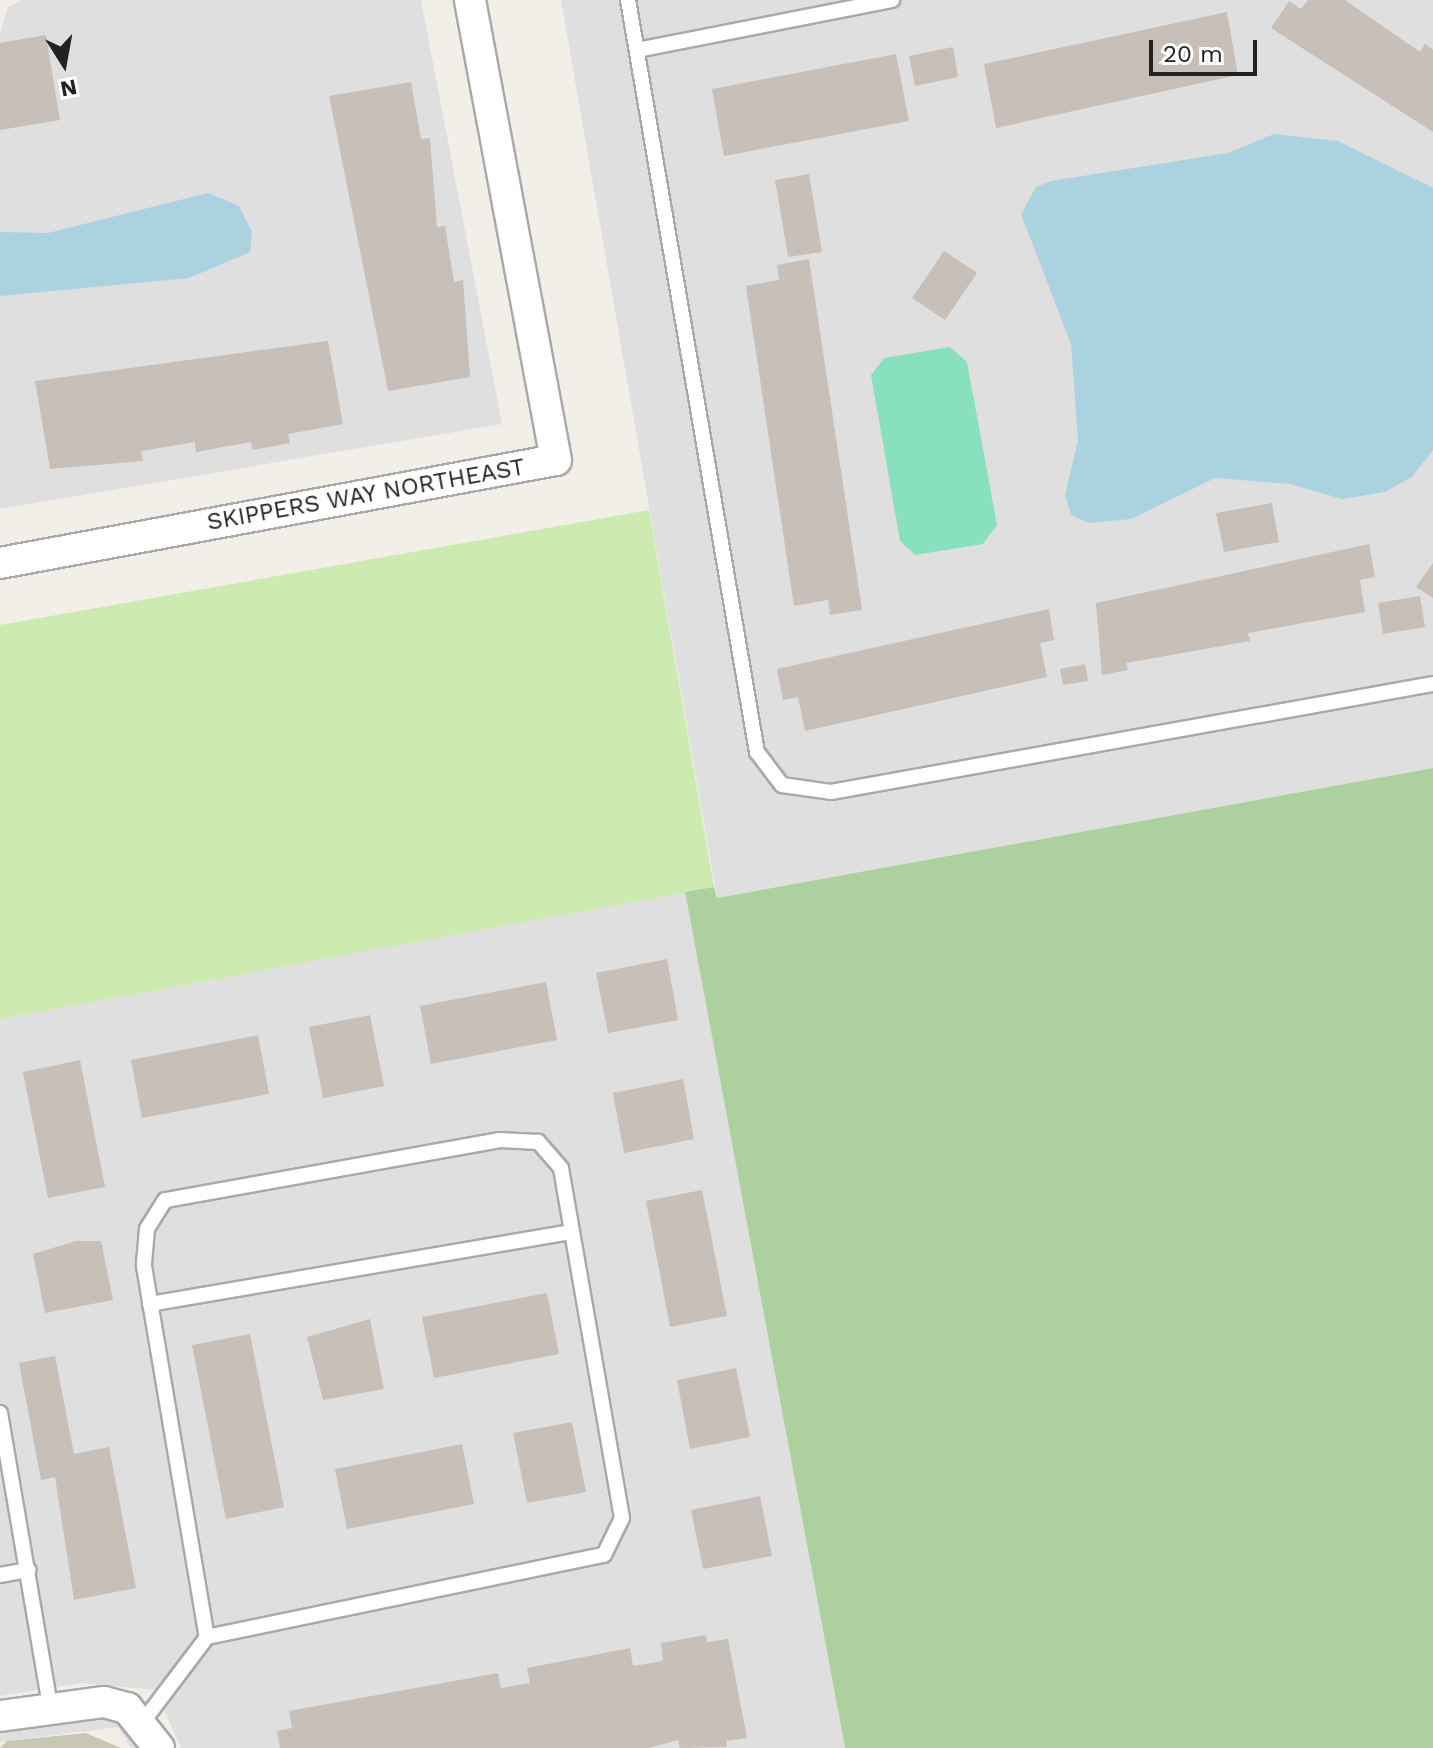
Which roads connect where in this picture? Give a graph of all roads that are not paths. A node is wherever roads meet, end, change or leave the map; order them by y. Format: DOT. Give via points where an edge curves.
graph roads {
  1 [pos="470,0"];
  2 [pos="628,0"];
  3 [pos="892,0"];
  4 [pos="637,50"];
  5 [pos="0,563"];
  6 [pos="1433,684"];
  7 [pos="572,1232"];
  8 [pos="150,1304"];
  9 [pos="0,1413"];
  10 [pos="29,1570"];
  11 [pos="0,1575"];
  12 [pos="207,1637"];
  13 [pos="50,1707"];
  14 [pos="0,1716"];
  15 [pos="142,1723"];
  16 [pos="159,1748"];
  1 -- 5 [label="street, SKIPPERS WAY NORTHEAST" via="556,460"];
  2 -- 4 [label="lane"];
  3 -- 4 [label="lane"];
  4 -- 6 [label="lane" via="757,752 782,785 831,792"];
  7 -- 8 [label="lane"];
  7 -- 8 [label="lane" via="561,1168 538,1142 500,1140 165,1200 147,1229"];
  7 -- 12 [label="lane" via="622,1518 604,1555"];
  8 -- 12 [label="lane"];
  9 -- 10 [label="lane"];
  10 -- 11 [label="lane"];
  10 -- 13 [label="lane"];
  12 -- 15 [label="lane"];
  13 -- 14 [label="street"];
  13 -- 15 [label="street" via="104,1702 127,1708"];
  15 -- 16 [label="street"];
}
